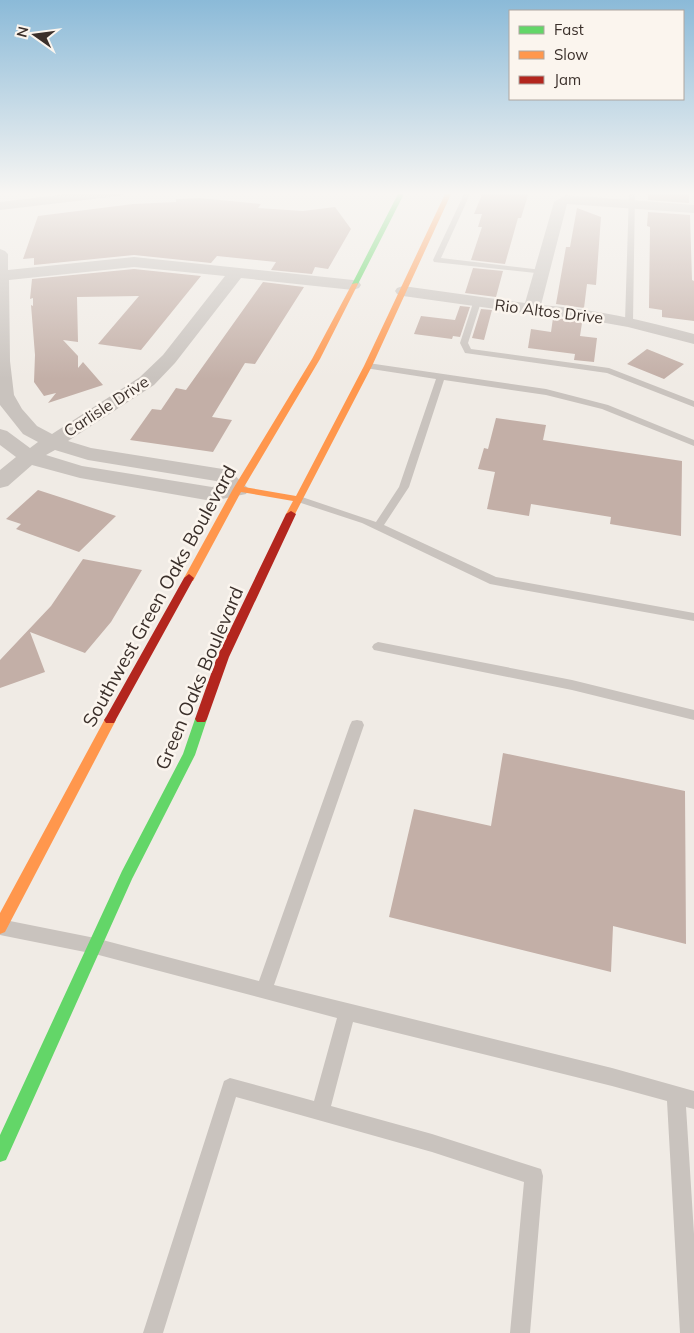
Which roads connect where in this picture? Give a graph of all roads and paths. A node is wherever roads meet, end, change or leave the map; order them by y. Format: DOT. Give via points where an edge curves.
graph roads {
  1 [pos="0,254"];
  2 [pos="369,254"];
  3 [pos="420,254"];
  4 [pos="440,254"];
  5 [pos="547,254"];
  6 [pos="631,254"];
  7 [pos="237,272"];
  8 [pos="542,272"];
  9 [pos="1,276"];
  10 [pos="353,285"];
  11 [pos="403,292"];
  12 [pos="477,302"];
  13 [pos="532,309"];
  14 [pos="629,322"];
  15 [pos="694,339"];
  16 [pos="368,366"];
  17 [pos="1,367"];
  18 [pos="441,377"];
  19 [pos="694,404"];
  20 [pos="0,434"];
  21 [pos="52,442"];
  22 [pos="694,443"];
  23 [pos="29,457"];
  24 [pos="0,481"];
  25 [pos="238,489"];
  26 [pos="299,499"];
  27 [pos="378,527"];
  28 [pos="694,617"];
  29 [pos="378,647"];
  30 [pos="694,715"];
  31 [pos="357,725"];
  32 [pos="0,927"];
  33 [pos="95,946"];
  34 [pos="264,991"];
  35 [pos="346,1012"];
  36 [pos="685,1098"];
  37 [pos="320,1112"];
  38 [pos="0,1154"];
  39 [pos="153,1333"];
  40 [pos="520,1333"];
  41 [pos="690,1333"];
  1 -- 9 [label="street"];
  2 -- 10 [label="main road"];
  3 -- 11 [label="main road, Green Oaks Boulevard"];
  4 -- 8 [label="lane" via="437,260"];
  5 -- 8 [label="street"];
  6 -- 14 [label="lane"];
  7 -- 9 [label="street" via="134,262"];
  7 -- 10 [label="street"];
  7 -- 21 [label="street, Carlisle Drive" via="170,359 147,381"];
  8 -- 13 [label="street"];
  9 -- 17 [label="street"];
  10 -- 25 [label="main road, Southwest Green Oaks Boulevard" via="316,359"];
  11 -- 12 [label="street, Rio Altos Drive"];
  11 -- 16 [label="main road, Green Oaks Boulevard"];
  12 -- 13 [label="street, Rio Altos Drive"];
  12 -- 19 [label="lane" via="464,343 468,352 609,371"];
  13 -- 14 [label="street, Rio Altos Drive"];
  14 -- 15 [label="street, Rio Altos Drive"];
  16 -- 18 [label="lane"];
  16 -- 26 [label="main road, Green Oaks Boulevard"];
  17 -- 21 [label="street" via="4,395 14,412 30,430"];
  18 -- 22 [label="lane" via="546,392 605,406"];
  18 -- 27 [label="lane" via="404,487"];
  20 -- 23 [label="street"];
  21 -- 23 [label="street, Carlisle Drive"];
  21 -- 25 [label="street" via="88,454 222,475"];
  23 -- 24 [label="street, Carlisle Drive"];
  23 -- 25 [label="street" via="80,472 212,494"];
  25 -- 26 [label="main road"];
  25 -- 32 [label="main road, Southwest Green Oaks Boulevard"];
  26 -- 27 [label="lane"];
  26 -- 33 [label="main road, Green Oaks Boulevard" via="223,657 190,755 127,875"];
  27 -- 28 [label="lane" via="494,581"];
  29 -- 30 [label="lane" via="572,685"];
  31 -- 34 [label="lane"];
  32 -- 33 [label="lane"];
  33 -- 34 [label="lane"];
  33 -- 38 [label="main road, Green Oaks Boulevard"];
  34 -- 35 [label="lane"];
  35 -- 36 [label="lane" via="583,1069"];
  35 -- 37 [label="lane"];
  36 -- 41 [label="lane"];
  37 -- 39 [label="lane" via="230,1087"];
  37 -- 40 [label="lane" via="534,1176"];
}
